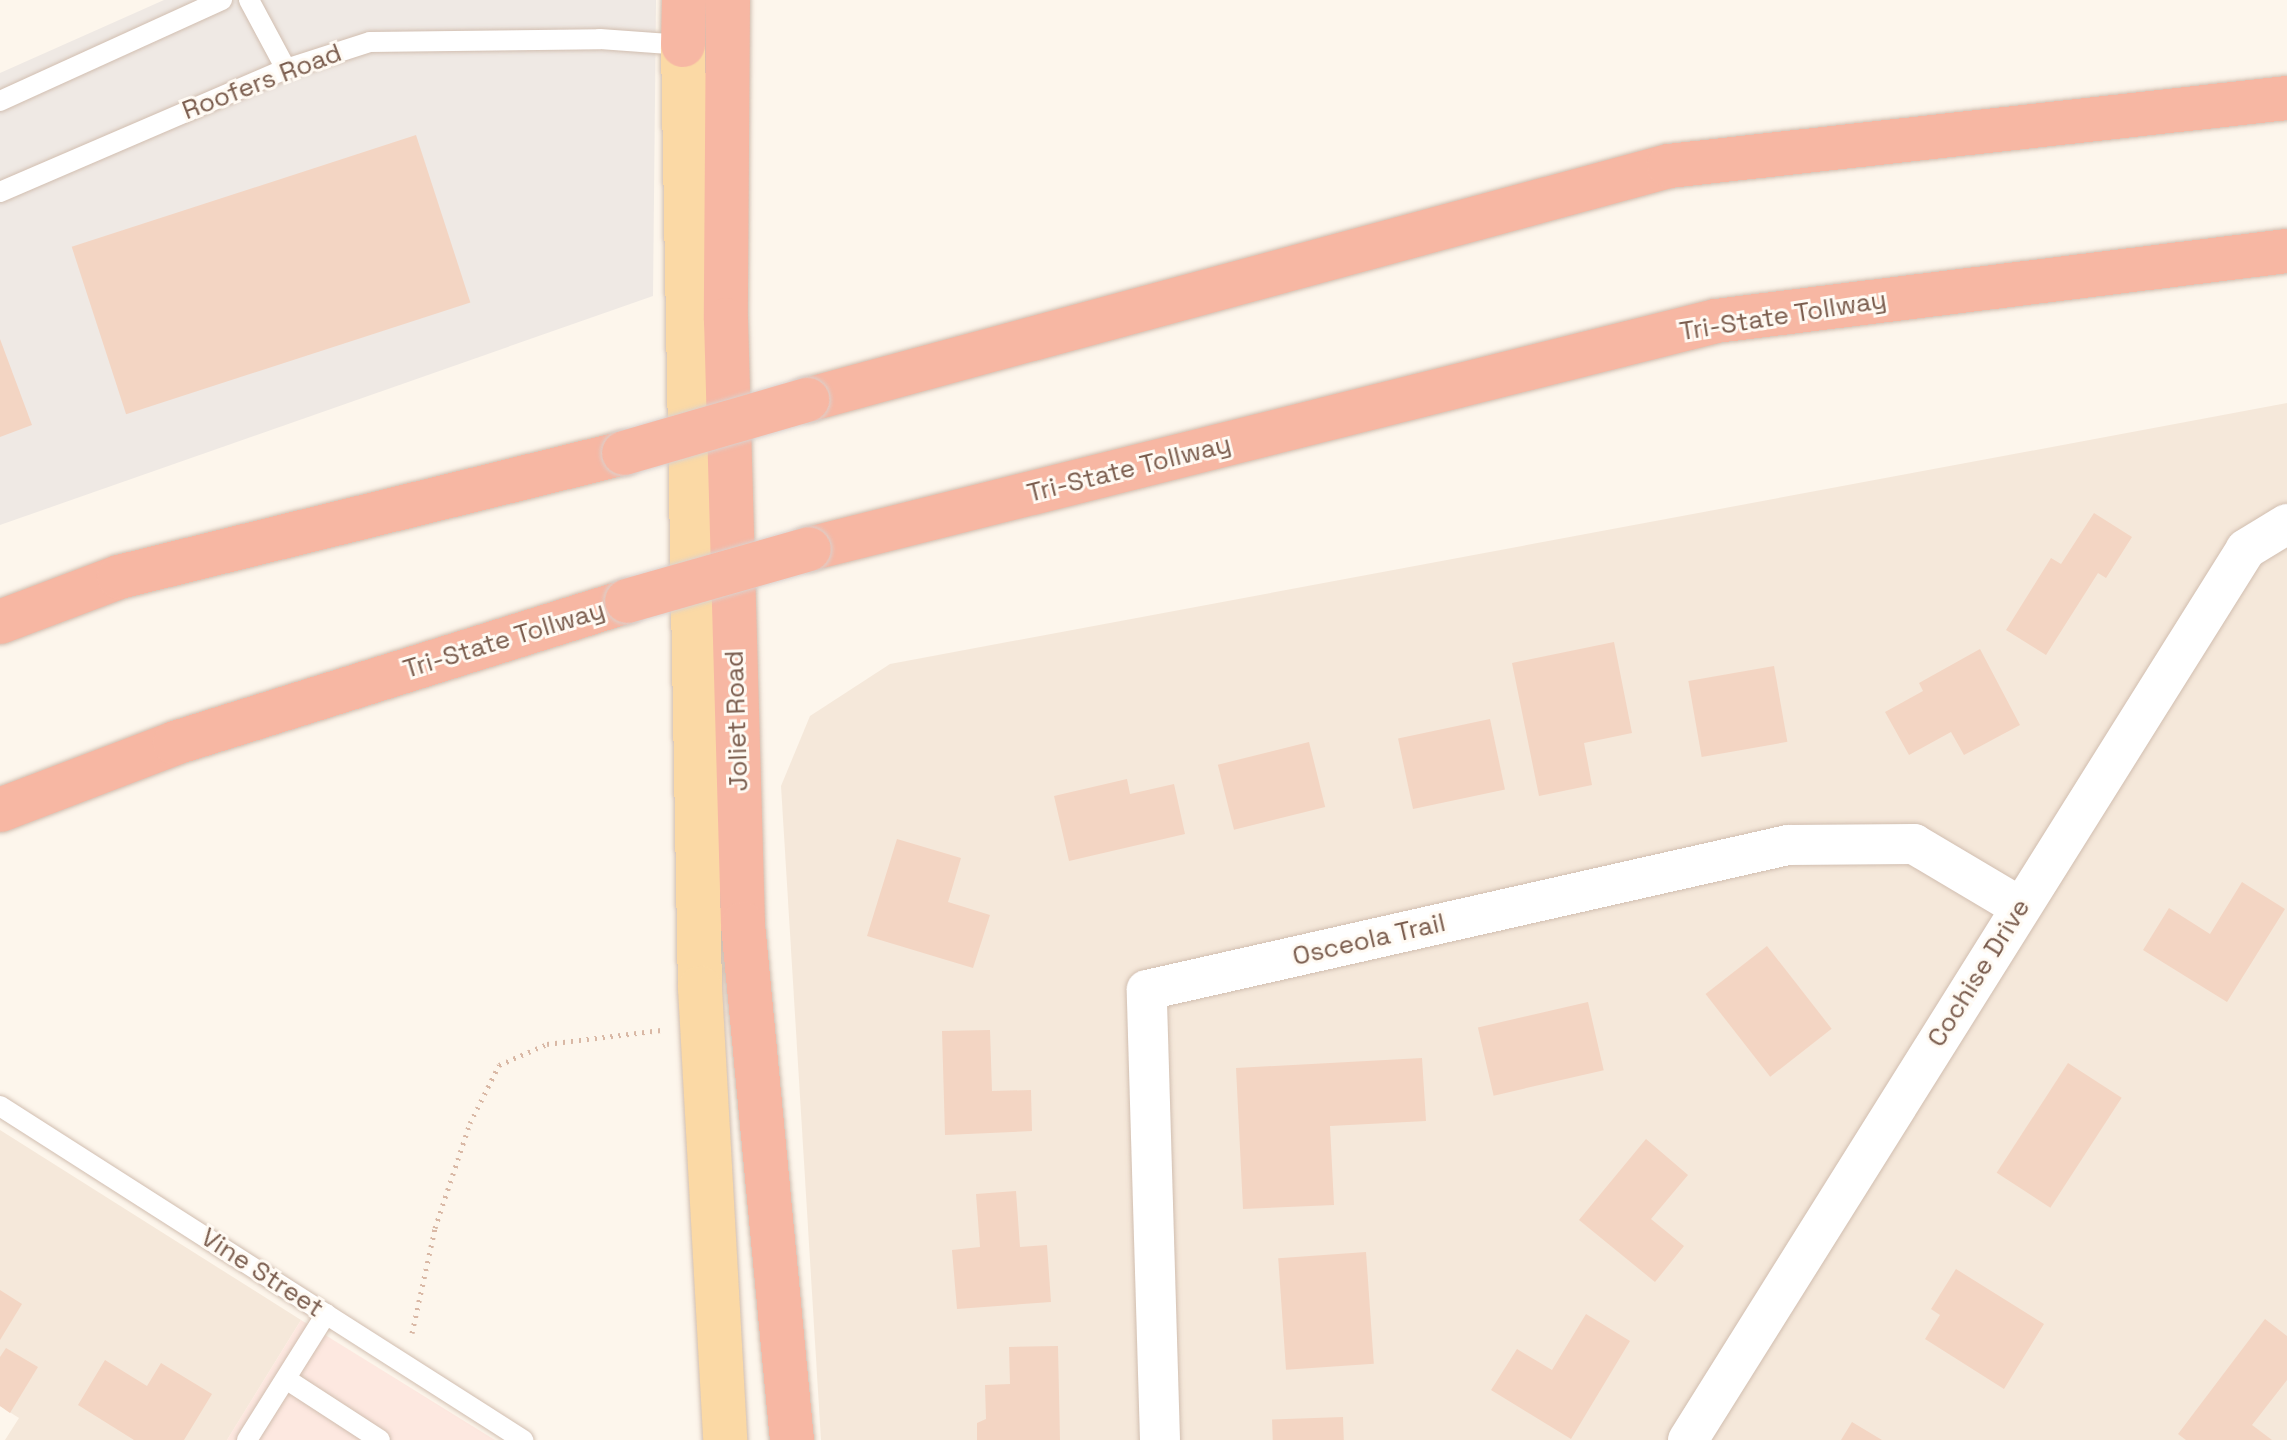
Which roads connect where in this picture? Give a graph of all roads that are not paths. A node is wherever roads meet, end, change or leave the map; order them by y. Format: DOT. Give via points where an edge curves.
graph roads {
  1 [pos="222,0"];
  2 [pos="249,0"];
  3 [pos="684,0"];
  4 [pos="728,0"];
  5 [pos="753,0"];
  6 [pos="683,45"];
  7 [pos="286,69"];
  8 [pos="2287,98"];
  9 [pos="0,101"];
  10 [pos="0,192"];
  11 [pos="2287,251"];
  12 [pos="2287,524"];
  13 [pos="0,622"];
  14 [pos="0,810"];
  15 [pos="2020,907"];
  16 [pos="0,1106"];
  17 [pos="775,1228"];
  18 [pos="326,1314"];
  19 [pos="286,1379"];
  20 [pos="247,1440"];
  21 [pos="380,1440"];
  22 [pos="523,1440"];
  23 [pos="725,1440"];
  24 [pos="792,1440"];
  25 [pos="1160,1440"];
  26 [pos="1688,1440"];
  1 -- 9 [label="lane"];
  2 -- 7 [label="lane"];
  3 -- 6 [label="highway, Joliet Road"];
  4 -- 17 [label="highway, Joliet Road" via="726,320 743,924 761,1158"];
  5 -- 17 [label="highway" via="749,300 763,924 787,1225"];
  6 -- 7 [label="lane, Roofers Road" via="600,39 370,42"];
  6 -- 23 [label="main road, Joliet Road" via="701,1024"];
  7 -- 10 [label="lane, Roofers Road"];
  8 -- 13 [label="highway, bridge" via="1669,166 624,453 119,577"];
  11 -- 14 [label="highway, Tri-State Tollway, bridge" via="1716,321 809,549 175,743"];
  12 -- 15 [label="street, Cochise Drive" via="2246,549"];
  15 -- 25 [label="street, Osceola Trail" via="1914,844 1788,845 1147,990"];
  15 -- 26 [label="street, Cochise Drive"];
  16 -- 18 [label="lane, Vine Street"];
  17 -- 24 [label="highway, Joliet Road"];
  18 -- 19 [label="lane"];
  18 -- 22 [label="lane, Vine Street"];
  19 -- 20 [label="lane"];
  19 -- 21 [label="lane"];
}
